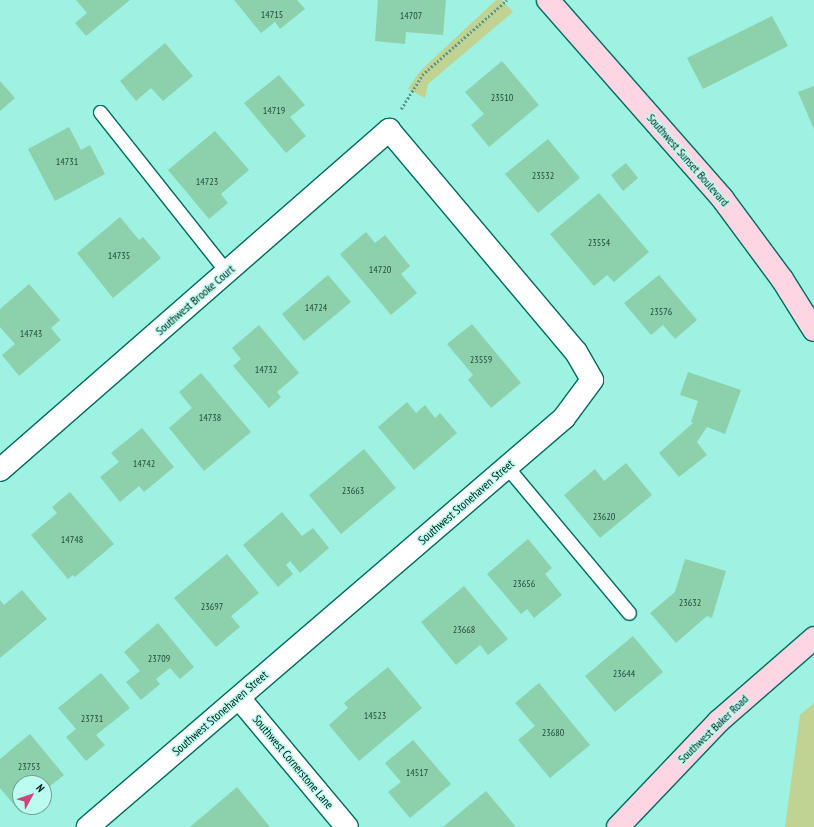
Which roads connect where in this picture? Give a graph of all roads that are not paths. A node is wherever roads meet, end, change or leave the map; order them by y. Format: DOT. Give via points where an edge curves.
graph roads {
  1 [pos="548,0"];
  2 [pos="100,112"];
  3 [pos="389,130"];
  4 [pos="227,272"];
  5 [pos="814,330"];
  6 [pos="508,467"];
  7 [pos="0,470"];
  8 [pos="629,613"];
  9 [pos="814,638"];
  10 [pos="239,698"];
  11 [pos="88,827"];
  12 [pos="347,827"];
  13 [pos="618,827"];
  1 -- 5 [label="main road, Southwest Sunset Boulevard" via="722,198 782,279"];
  2 -- 4 [label="lane"];
  3 -- 4 [label="street, Southwest Brooke Court"];
  3 -- 6 [label="street, Southwest Stonehaven Street" via="576,352 592,380 564,418"];
  4 -- 7 [label="street, Southwest Brooke Court"];
  6 -- 8 [label="lane"];
  6 -- 10 [label="street, Southwest Stonehaven Street"];
  9 -- 13 [label="main road, Southwest Baker Road" via="719,720"];
  10 -- 11 [label="street, Southwest Stonehaven Street"];
  10 -- 12 [label="street, Southwest Cornerstone Lane"];
}
